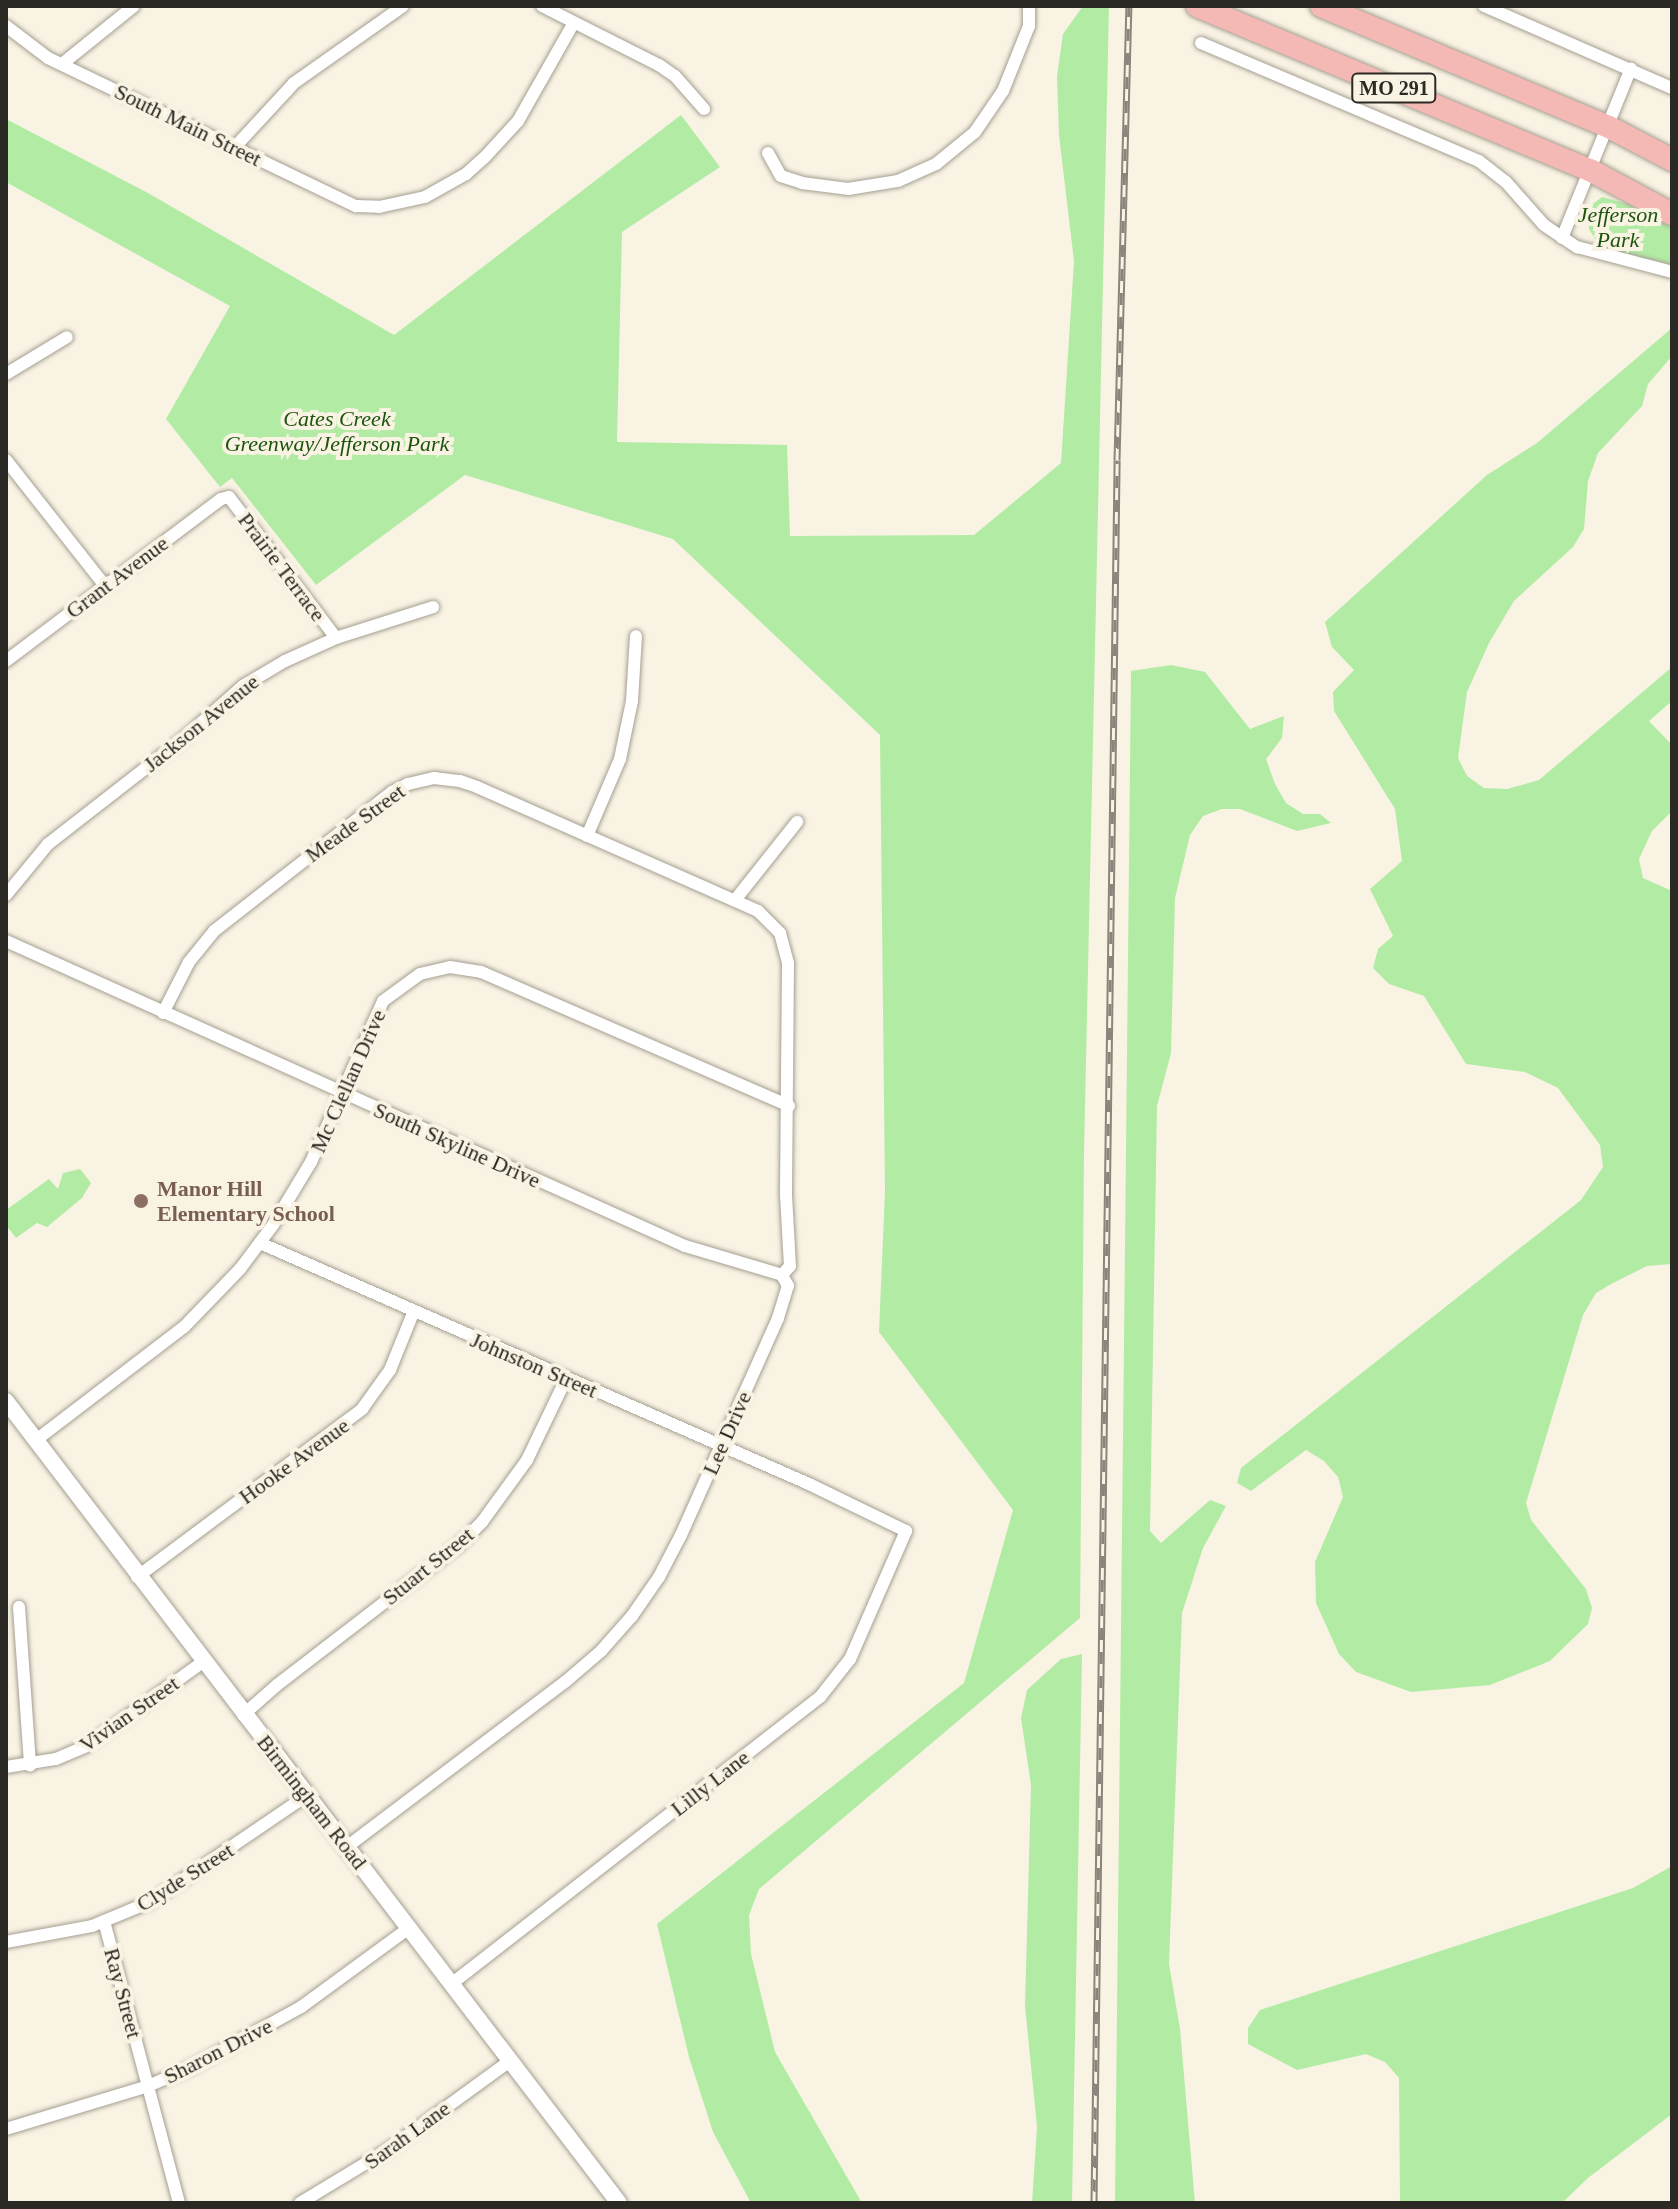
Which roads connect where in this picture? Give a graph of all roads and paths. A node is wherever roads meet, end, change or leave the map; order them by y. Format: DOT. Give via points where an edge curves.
graph roads {
  1 [pos="134,6"];
  2 [pos="403,6"];
  3 [pos="542,6"];
  4 [pos="1029,6"];
  5 [pos="1197,6"];
  6 [pos="1321,6"];
  7 [pos="1484,6"];
  8 [pos="573,24"];
  9 [pos="6,26"];
  10 [pos="1201,43"];
  11 [pos="62,64"];
  12 [pos="1631,68"];
  13 [pos="1672,88"];
  14 [pos="704,109"];
  15 [pos="1609,127"];
  16 [pos="234,148"];
  17 [pos="768,153"];
  18 [pos="1672,160"];
  19 [pos="1590,170"];
  20 [pos="1672,214"];
  21 [pos="1562,238"];
  22 [pos="1672,272"];
  23 [pos="67,337"];
  24 [pos="6,374"];
  25 [pos="6,460"];
  26 [pos="229,497"];
  27 [pos="105,586"];
  28 [pos="433,607"];
  29 [pos="636,636"];
  30 [pos="336,638"];
  31 [pos="6,661"];
  32 [pos="797,822"];
  33 [pos="587,836"];
  34 [pos="6,895"];
  35 [pos="735,900"];
  36 [pos="6,941"];
  37 [pos="163,1013"];
  38 [pos="342,1094"];
  39 [pos="789,1106"];
  40 [pos="260,1243"];
  41 [pos="782,1275"];
  42 [pos="413,1313"];
  43 [pos="566,1379"];
  44 [pos="6,1401"];
  45 [pos="36,1440"];
  46 [pos="721,1446"];
  47 [pos="906,1531"];
  48 [pos="137,1577"];
  49 [pos="19,1607"];
  50 [pos="203,1662"];
  51 [pos="243,1715"];
  52 [pos="30,1766"];
  53 [pos="6,1767"];
  54 [pos="306,1796"];
  55 [pos="348,1846"];
  56 [pos="104,1921"];
  57 [pos="409,1928"];
  58 [pos="6,1942"];
  59 [pos="451,1984"];
  60 [pos="510,2061"];
  61 [pos="148,2086"];
  62 [pos="6,2129"];
  63 [pos="614,2201"];
  64 [pos="179,2203"];
  65 [pos="300,2203"];
  1 -- 11 [label="street"];
  2 -- 16 [label="street" via="294,83"];
  3 -- 8 [label="street"];
  4 -- 17 [label="street" via="1029,26 1003,91 975,132 936,164 898,181 848,189 781,176"];
  5 -- 19 [label="highway, MO 291"];
  6 -- 15 [label="highway, MO 291"];
  7 -- 12 [label="street"];
  8 -- 14 [label="street" via="659,65"];
  8 -- 16 [label="street, South Main Street" via="518,121 493,149 448,186 414,200 356,206"];
  9 -- 11 [label="street, South Main Street"];
  10 -- 21 [label="street" via="1479,161"];
  11 -- 16 [label="street, South Main Street"];
  12 -- 13 [label="street"];
  12 -- 15 [label="street"];
  15 -- 18 [label="highway, MO 291"];
  15 -- 19 [label="street"];
  19 -- 20 [label="highway, MO 291"];
  19 -- 21 [label="street"];
  21 -- 22 [label="street" via="1592,253"];
  23 -- 24 [label="street"];
  25 -- 27 [label="street"];
  26 -- 27 [label="street, Grant Avenue"];
  26 -- 30 [label="street, Prairie Terrace"];
  27 -- 31 [label="street, Grant Avenue"];
  28 -- 30 [label="street, Jackson Avenue"];
  29 -- 33 [label="street" via="632,701 620,759"];
  30 -- 34 [label="street, Jackson Avenue" via="243,686 48,844"];
  32 -- 35 [label="street"];
  33 -- 35 [label="street, Meade Street"];
  33 -- 37 [label="street, Meade Street" via="460,781 434,778 408,784 214,931 189,962"];
  35 -- 39 [label="street, Lee Drive" via="770,921 786,947"];
  36 -- 37 [label="street, South Skyline Drive"];
  37 -- 38 [label="street, South Skyline Drive"];
  38 -- 39 [label="street, Mc Clellan Drive" via="383,1001 407,980 450,967 481,972"];
  38 -- 40 [label="street, Mc Clellan Drive" via="311,1162"];
  38 -- 41 [label="street, South Skyline Drive" via="685,1246"];
  39 -- 41 [label="street, Lee Drive" via="790,1266"];
  40 -- 42 [label="street, Johnston Street"];
  40 -- 45 [label="street, Mc Clellan Drive" via="184,1327"];
  41 -- 46 [label="street, Lee Drive" via="788,1286 778,1318"];
  42 -- 43 [label="street, Johnston Street"];
  42 -- 48 [label="street, Hooke Avenue" via="390,1370 362,1409"];
  43 -- 46 [label="street, Johnston Street"];
  43 -- 51 [label="street, Stuart Street" via="527,1460 482,1522"];
  44 -- 45 [label="street, Birmingham Road"];
  45 -- 48 [label="street, Birmingham Road"];
  46 -- 47 [label="street, Johnston Street"];
  46 -- 55 [label="street, Lee Drive" via="659,1577 601,1651"];
  47 -- 59 [label="street, Lilly Lane" via="850,1659 820,1697"];
  48 -- 50 [label="street, Birmingham Road"];
  49 -- 52 [label="street"];
  50 -- 51 [label="street, Birmingham Road"];
  50 -- 52 [label="street, Vivian Street" via="86,1746"];
  51 -- 54 [label="street, Birmingham Road"];
  52 -- 53 [label="street, Vivian Street"];
  54 -- 55 [label="street, Birmingham Road"];
  54 -- 56 [label="street, Clyde Street" via="170,1891"];
  55 -- 57 [label="street, Birmingham Road"];
  56 -- 58 [label="street, Clyde Street"];
  56 -- 61 [label="street, Ray Street"];
  57 -- 59 [label="street, Birmingham Road"];
  57 -- 61 [label="street, Sharon Drive" via="301,2007 244,2041"];
  59 -- 60 [label="street, Birmingham Road"];
  60 -- 63 [label="street, Birmingham Road"];
  60 -- 65 [label="street, Sarah Lane" via="386,2151"];
  61 -- 62 [label="street, Sharon Drive"];
  61 -- 64 [label="street, Ray Street"];
}
